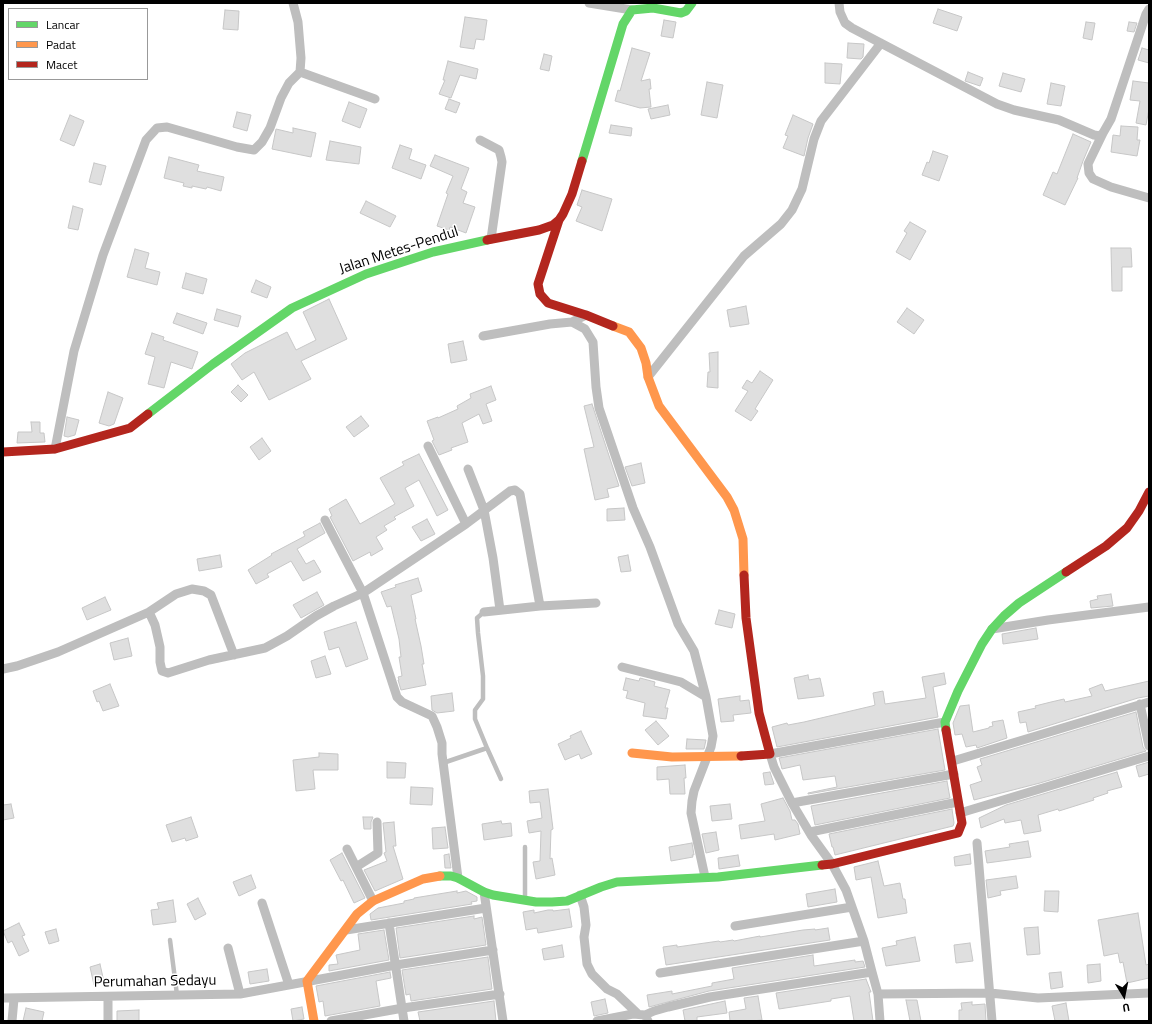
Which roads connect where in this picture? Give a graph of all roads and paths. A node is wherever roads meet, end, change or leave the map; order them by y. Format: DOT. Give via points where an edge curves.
graph roads {
  1 [pos="292,3"];
  2 [pos="589,3"];
  3 [pos="692,3"];
  4 [pos="839,3"];
  5 [pos="1149,9"];
  6 [pos="632,10"];
  7 [pos="881,43"];
  8 [pos="300,72"];
  9 [pos="375,99"];
  10 [pos="1102,133"];
  11 [pos="480,140"];
  12 [pos="1149,198"];
  13 [pos="559,220"];
  14 [pos="491,239"];
  15 [pos="586,315"];
  16 [pos="572,322"];
  17 [pos="483,336"];
  18 [pos="648,377"];
  19 [pos="428,446"];
  20 [pos="54,449"];
  21 [pos="3,452"];
  22 [pos="468,469"];
  23 [pos="1149,492"];
  24 [pos="484,510"];
  25 [pos="325,520"];
  26 [pos="466,524"];
  27 [pos="363,594"];
  28 [pos="596,603"];
  29 [pos="540,606"];
  30 [pos="1149,607"];
  31 [pos="500,610"];
  32 [pos="149,612"];
  33 [pos="484,612"];
  34 [pos="992,629"];
  35 [pos="234,655"];
  36 [pos="622,667"];
  37 [pos="3,669"];
  38 [pos="706,697"];
  39 [pos="1145,703"];
  40 [pos="945,722"];
  41 [pos="1149,746"];
  42 [pos="487,748"];
  43 [pos="632,753"];
  44 [pos="770,754"];
  45 [pos="1149,756"];
  46 [pos="708,757"];
  47 [pos="953,761"];
  48 [pos="443,763"];
  49 [pos="954,774"];
  50 [pos="501,780"];
  51 [pos="958,802"];
  52 [pos="792,803"];
  53 [pos="960,813"];
  54 [pos="377,822"];
  55 [pos="810,832"];
  56 [pos="977,843"];
  57 [pos="525,847"];
  58 [pos="347,849"];
  59 [pos="832,864"];
  60 [pos="356,867"];
  61 [pos="705,877"];
  62 [pos="458,878"];
  63 [pos="484,892"];
  64 [pos="580,896"];
  65 [pos="525,899"];
  66 [pos="373,901"];
  67 [pos="262,903"];
  68 [pos="852,907"];
  69 [pos="486,908"];
  70 [pos="388,923"];
  71 [pos="735,926"];
  72 [pos="346,930"];
  73 [pos="170,940"];
  74 [pos="864,941"];
  75 [pos="228,948"];
  76 [pos="493,950"];
  77 [pos="396,965"];
  78 [pos="872,972"];
  79 [pos="660,973"];
  80 [pos="307,981"];
  81 [pos="289,985"];
  82 [pos="990,993"];
  83 [pos="1149,993"];
  84 [pos="240,994"];
  85 [pos="500,994"];
  86 [pos="878,994"];
  87 [pos="177,996"];
  88 [pos="108,997"];
  89 [pos="3,998"];
  90 [pos="14,999"];
  91 [pos="403,1008"];
  92 [pos="644,1017"];
  93 [pos="12,1021"];
  94 [pos="108,1021"];
  95 [pos="314,1021"];
  96 [pos="331,1021"];
  97 [pos="404,1021"];
  98 [pos="503,1021"];
  99 [pos="597,1021"];
  100 [pos="880,1021"];
  101 [pos="992,1021"];
  1 -- 8 [label="street" via="298,22"];
  2 -- 6 [label="street"];
  3 -- 6 [label="street" via="686,12 681,13 653,8"];
  4 -- 7 [label="street" via="845,23"];
  5 -- 10 [label="street" via="1111,119"];
  6 -- 13 [label="street" via="623,24 572,194"];
  7 -- 10 [label="street" via="1002,107 1059,120 1094,135 1100,136"];
  7 -- 18 [label="street" via="822,121 814,139 802,189 792,210 781,224 744,256"];
  8 -- 9 [label="street"];
  8 -- 20 [label="street" via="289,82 270,128 254,150 167,127 157,128 146,140 103,255 74,351"];
  10 -- 12 [label="street" via="1088,164 1093,180"];
  11 -- 14 [label="street" via="499,150 502,162"];
  13 -- 14 [label="street, Jalan Metes-Pendul" via="545,228"];
  13 -- 15 [label="street" via="538,290 548,303"];
  14 -- 20 [label="street, Jalan Metes-Pendul" via="398,263 329,290 292,308 268,324 130,428"];
  15 -- 16 [label="street"];
  15 -- 18 [label="street" via="629,332 641,348"];
  16 -- 17 [label="street"];
  16 -- 38 [label="street" via="585,329 593,342 599,408 633,508 678,624 694,651"];
  18 -- 44 [label="street" via="659,406 727,497 740,526 744,554 747,630 759,712"];
  19 -- 26 [label="street"];
  20 -- 21 [label="street, Jalan Metes-Pendul"];
  22 -- 24 [label="street"];
  23 -- 34 [label="street" via="1127,528 1019,603"];
  24 -- 26 [label="street"];
  24 -- 29 [label="street" via="510,491 515,490 520,494"];
  24 -- 31 [label="street" via="494,558"];
  25 -- 27 [label="street"];
  26 -- 27 [label="street"];
  27 -- 35 [label="street" via="334,606 265,648"];
  27 -- 48 [label="street" via="397,697 402,702 432,716 442,744"];
  28 -- 29 [label="street"];
  29 -- 31 [label="street"];
  30 -- 34 [label="street"];
  31 -- 33 [label="street"];
  32 -- 35 [label="street" via="176,594 192,589 204,591 211,595"];
  32 -- 35 [label="street" via="160,647 162,671 168,673 208,660"];
  32 -- 37 [label="street" via="58,652"];
  33 -- 42 [label="lane" via="477,618 483,699 475,710 475,719"];
  34 -- 40 [label="street" via="958,691"];
  36 -- 38 [label="street" via="681,682"];
  38 -- 46 [label="street" via="713,736"];
  39 -- 41 [label="street"];
  39 -- 47 [label="street"];
  40 -- 44 [label="street"];
  40 -- 47 [label="street"];
  42 -- 48 [label="lane"];
  42 -- 50 [label="lane"];
  43 -- 46 [label="street"];
  44 -- 46 [label="street"];
  44 -- 52 [label="street"];
  45 -- 53 [label="street"];
  46 -- 61 [label="street" via="694,790 691,813"];
  47 -- 49 [label="street"];
  48 -- 62 [label="street"];
  49 -- 51 [label="street"];
  49 -- 52 [label="street"];
  51 -- 53 [label="street"];
  51 -- 55 [label="street"];
  52 -- 55 [label="street"];
  53 -- 59 [label="street" via="962,827 955,834"];
  54 -- 60 [label="street" via="378,853"];
  55 -- 59 [label="street"];
  56 -- 82 [label="street"];
  57 -- 65 [label="lane"];
  58 -- 60 [label="street"];
  59 -- 61 [label="street"];
  59 -- 68 [label="street"];
  60 -- 66 [label="street"];
  61 -- 64 [label="street" via="617,882"];
  62 -- 63 [label="street"];
  62 -- 66 [label="street" via="442,876 423,879"];
  63 -- 65 [label="street"];
  63 -- 69 [label="street"];
  64 -- 65 [label="street" via="568,901 552,902"];
  64 -- 92 [label="street" via="586,925 584,937 587,964 592,974 607,989 617,994"];
  66 -- 72 [label="street" via="357,914"];
  67 -- 81 [label="street"];
  68 -- 71 [label="street"];
  68 -- 74 [label="street"];
  69 -- 70 [label="street"];
  69 -- 76 [label="street"];
  70 -- 72 [label="street"];
  70 -- 77 [label="street"];
  72 -- 80 [label="street"];
  73 -- 87 [label="lane"];
  74 -- 78 [label="street"];
  74 -- 79 [label="street"];
  75 -- 84 [label="street"];
  76 -- 77 [label="street, Perumahan Sedayu"];
  76 -- 85 [label="street"];
  77 -- 80 [label="street, Perumahan Sedayu"];
  77 -- 91 [label="street"];
  78 -- 86 [label="street"];
  78 -- 92 [label="street" via="710,997 654,1011"];
  80 -- 81 [label="street, Perumahan Sedayu"];
  80 -- 95 [label="street"];
  81 -- 84 [label="street, Perumahan Sedayu"];
  82 -- 83 [label="street" via="1038,998"];
  82 -- 86 [label="street"];
  82 -- 101 [label="street"];
  84 -- 87 [label="street, Perumahan Sedayu"];
  85 -- 91 [label="street"];
  85 -- 98 [label="street"];
  86 -- 100 [label="street"];
  87 -- 88 [label="street, Perumahan Sedayu"];
  88 -- 90 [label="street, Perumahan Sedayu"];
  88 -- 94 [label="street"];
  89 -- 90 [label="street, Perumahan Sedayu"];
  90 -- 93 [label="street"];
  91 -- 96 [label="street"];
  91 -- 97 [label="street"];
  92 -- 99 [label="street" via="626,1015"];
}
